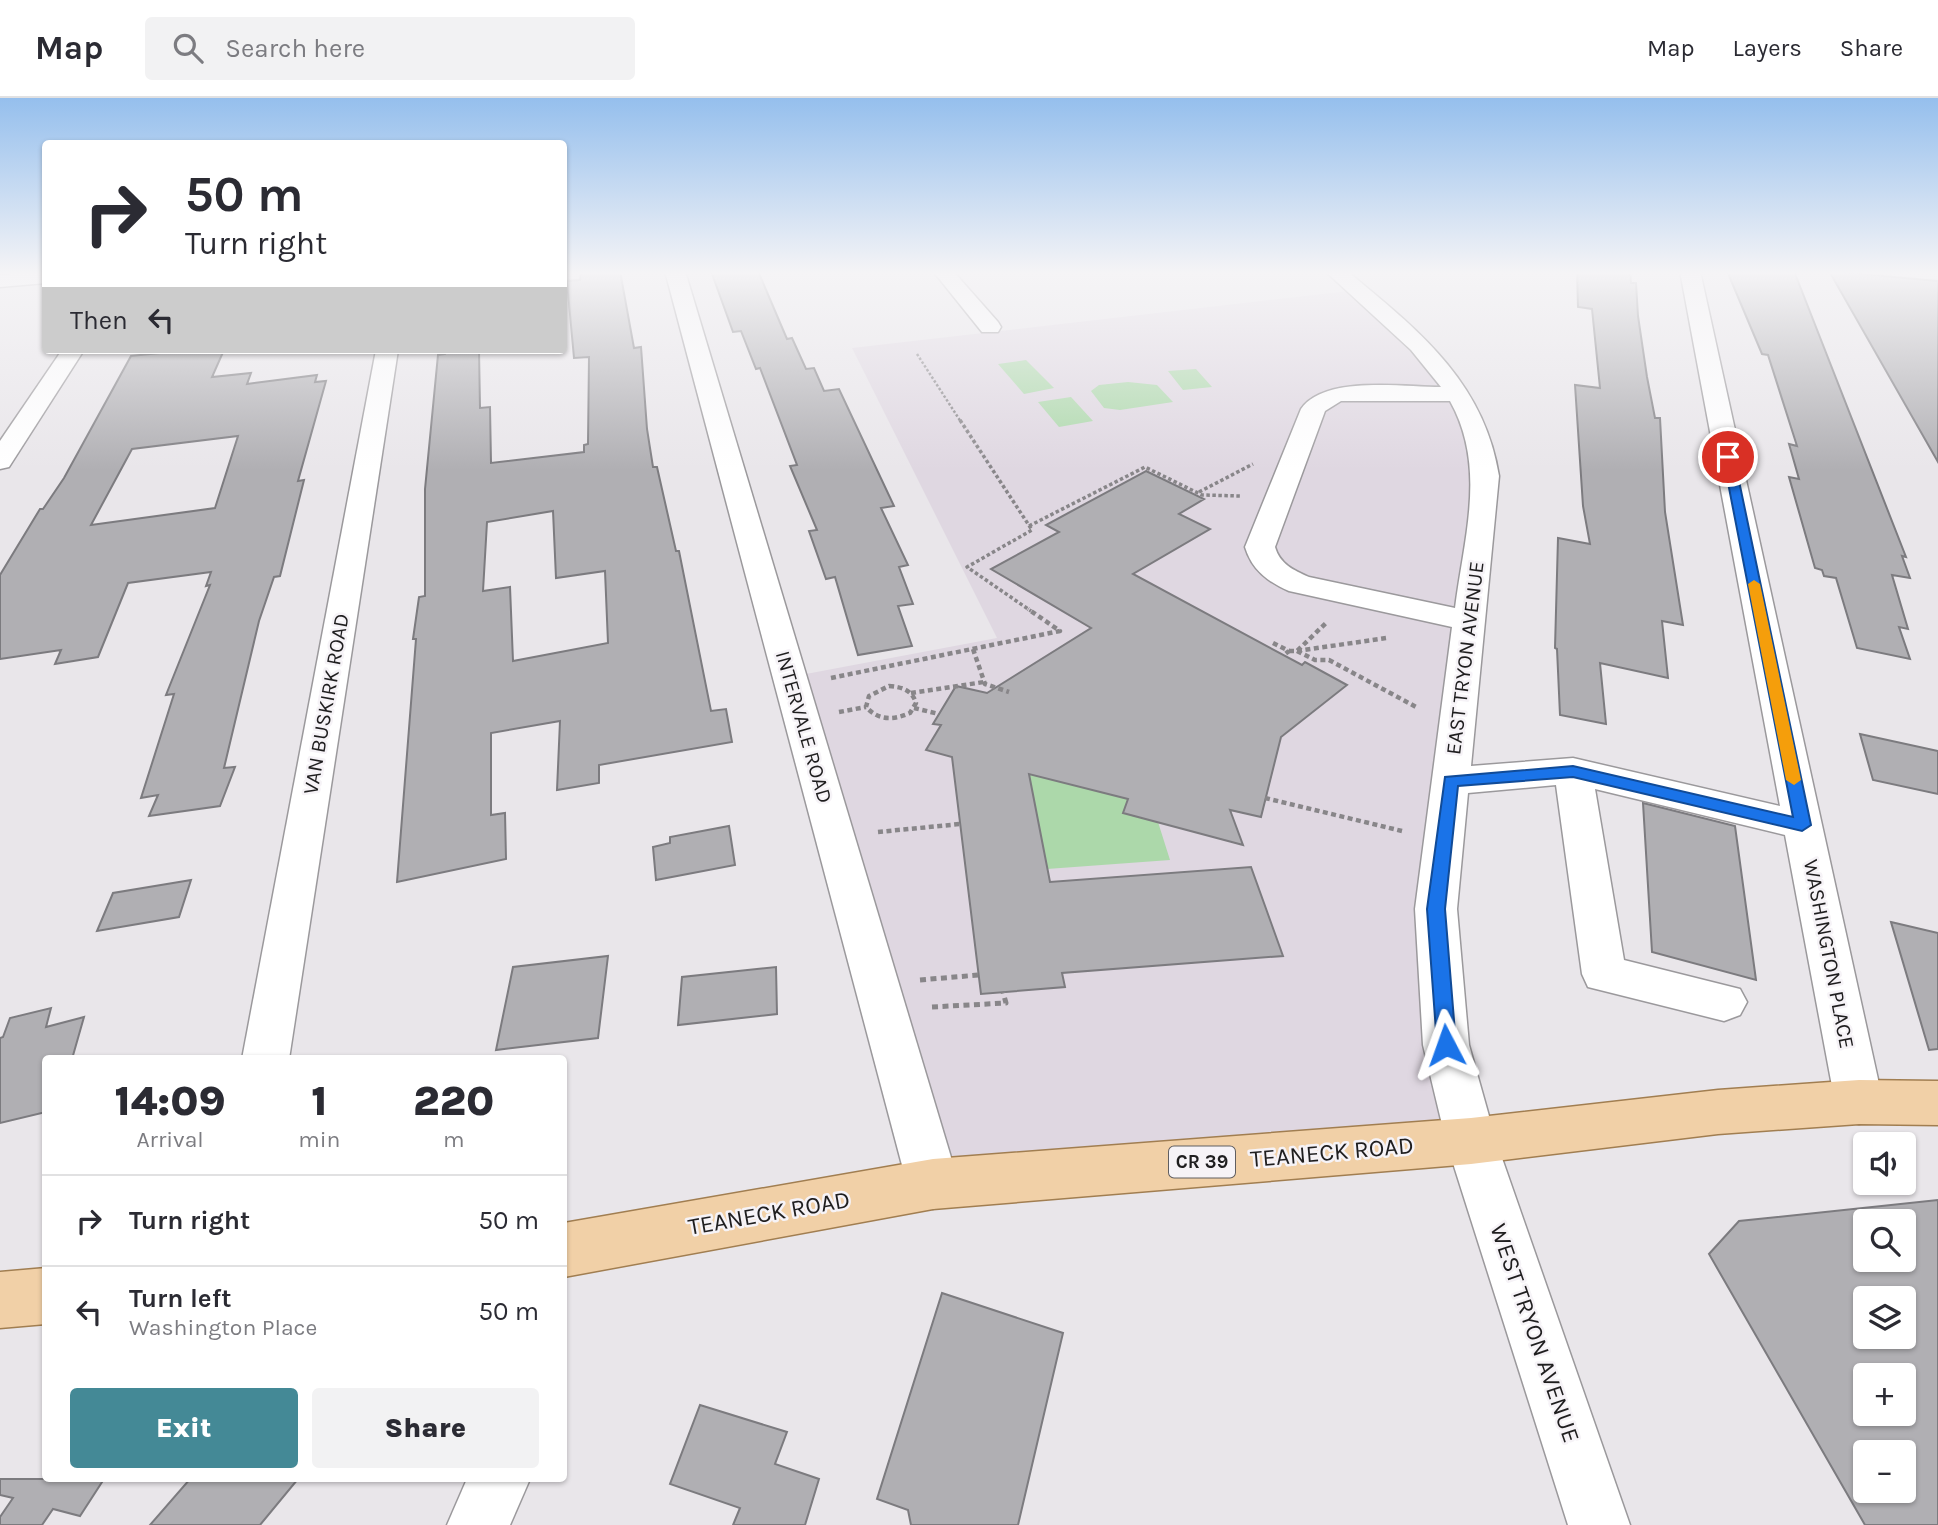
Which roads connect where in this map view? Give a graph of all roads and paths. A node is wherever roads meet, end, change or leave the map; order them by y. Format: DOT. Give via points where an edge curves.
graph roads {
  1 [pos="694,338"];
  2 [pos="1412,338"];
  3 [pos="1703,338"];
  4 [pos="70,354"];
  5 [pos="386,354"];
  6 [pos="918,354"];
  7 [pos="1459,394"];
  8 [pos="0,461"];
  9 [pos="1279,497"];
  10 [pos="1029,526"];
  11 [pos="1343,593"];
  12 [pos="1469,621"];
  13 [pos="1273,643"];
  14 [pos="973,649"];
  15 [pos="1297,651"];
  16 [pos="984,682"];
  17 [pos="792,686"];
  18 [pos="1009,692"];
  19 [pos="911,693"];
  20 [pos="914,708"];
  21 [pos="939,714"];
  22 [pos="1457,729"];
  23 [pos="1573,771"];
  24 [pos="1451,781"];
  25 [pos="1265,798"];
  26 [pos="960,824"];
  27 [pos="1802,825"];
  28 [pos="835,836"];
  29 [pos="1444,841"];
  30 [pos="978,975"];
  31 [pos="923,980"];
  32 [pos="926,990"];
  33 [pos="1003,992"];
  34 [pos="881,998"];
  35 [pos="929,999"];
  36 [pos="1724,1002"];
  37 [pos="266,1055"];
  38 [pos="1859,1102"];
  39 [pos="1938,1103"];
  40 [pos="1471,1141"];
  41 [pos="933,1184"];
  42 [pos="567,1249"];
  43 [pos="42,1296"];
  44 [pos="0,1300"];
  45 [pos="498,1482"];
  46 [pos="478,1525"];
  47 [pos="1599,1525"];
  1 -- 17 [label="street, INTERVALE ROAD"];
  2 -- 7 [label="street, EAST TRYON AVENUE"];
  3 -- 27 [label="street, WASHINGTON PLACE"];
  4 -- 8 [label="street"];
  5 -- 37 [label="street, VAN BUSKIRK ROAD"];
  6 -- 10 [label="path"];
  7 -- 9 [label="street" via="1341,394 1326,398 1313,408"];
  7 -- 12 [label="street, EAST TRYON AVENUE" via="1480,440 1486,476"];
  9 -- 10 [label="path" via="1202,495 1145,467"];
  9 -- 11 [label="street" via="1260,547 1265,562 1287,579"];
  10 -- 14 [label="path" via="1032,530 967,567 1060,631"];
  11 -- 12 [label="street"];
  11 -- 15 [label="path" via="1328,621"];
  12 -- 22 [label="street, EAST TRYON AVENUE"];
  13 -- 15 [label="path" via="1286,653"];
  14 -- 16 [label="path"];
  14 -- 17 [label="path"];
  15 -- 22 [label="path" via="1315,660 1329,660"];
  16 -- 18 [label="path"];
  16 -- 19 [label="path"];
  17 -- 28 [label="street, INTERVALE ROAD"];
  19 -- 20 [label="path"];
  19 -- 20 [label="path" via="898,687 882,688 869,696 866,707 888,719"];
  20 -- 21 [label="path"];
  22 -- 24 [label="street, EAST TRYON AVENUE"];
  23 -- 24 [label="street"];
  23 -- 27 [label="street"];
  23 -- 36 [label="street" via="1604,974"];
  24 -- 29 [label="street, EAST TRYON AVENUE"];
  25 -- 29 [label="path"];
  26 -- 28 [label="path"];
  27 -- 38 [label="street, WASHINGTON PLACE"];
  28 -- 34 [label="street, INTERVALE ROAD"];
  29 -- 40 [label="street, EAST TRYON AVENUE" via="1436,909 1446,1045"];
  30 -- 31 [label="path"];
  31 -- 32 [label="path"];
  31 -- 34 [label="path"];
  33 -- 35 [label="path" via="1006,1003 933,1009"];
  34 -- 41 [label="street, INTERVALE ROAD"];
  38 -- 39 [label="main road, TEANECK ROAD / CR 39"];
  38 -- 40 [label="main road, TEANECK ROAD / CR 39" via="1718,1112"];
  40 -- 41 [label="main road, TEANECK ROAD / CR 39"];
  40 -- 47 [label="street, WEST TRYON AVENUE"];
  41 -- 42 [label="main road, TEANECK ROAD / CR 39"];
  43 -- 44 [label="main road"];
  45 -- 46 [label="street"];
}
